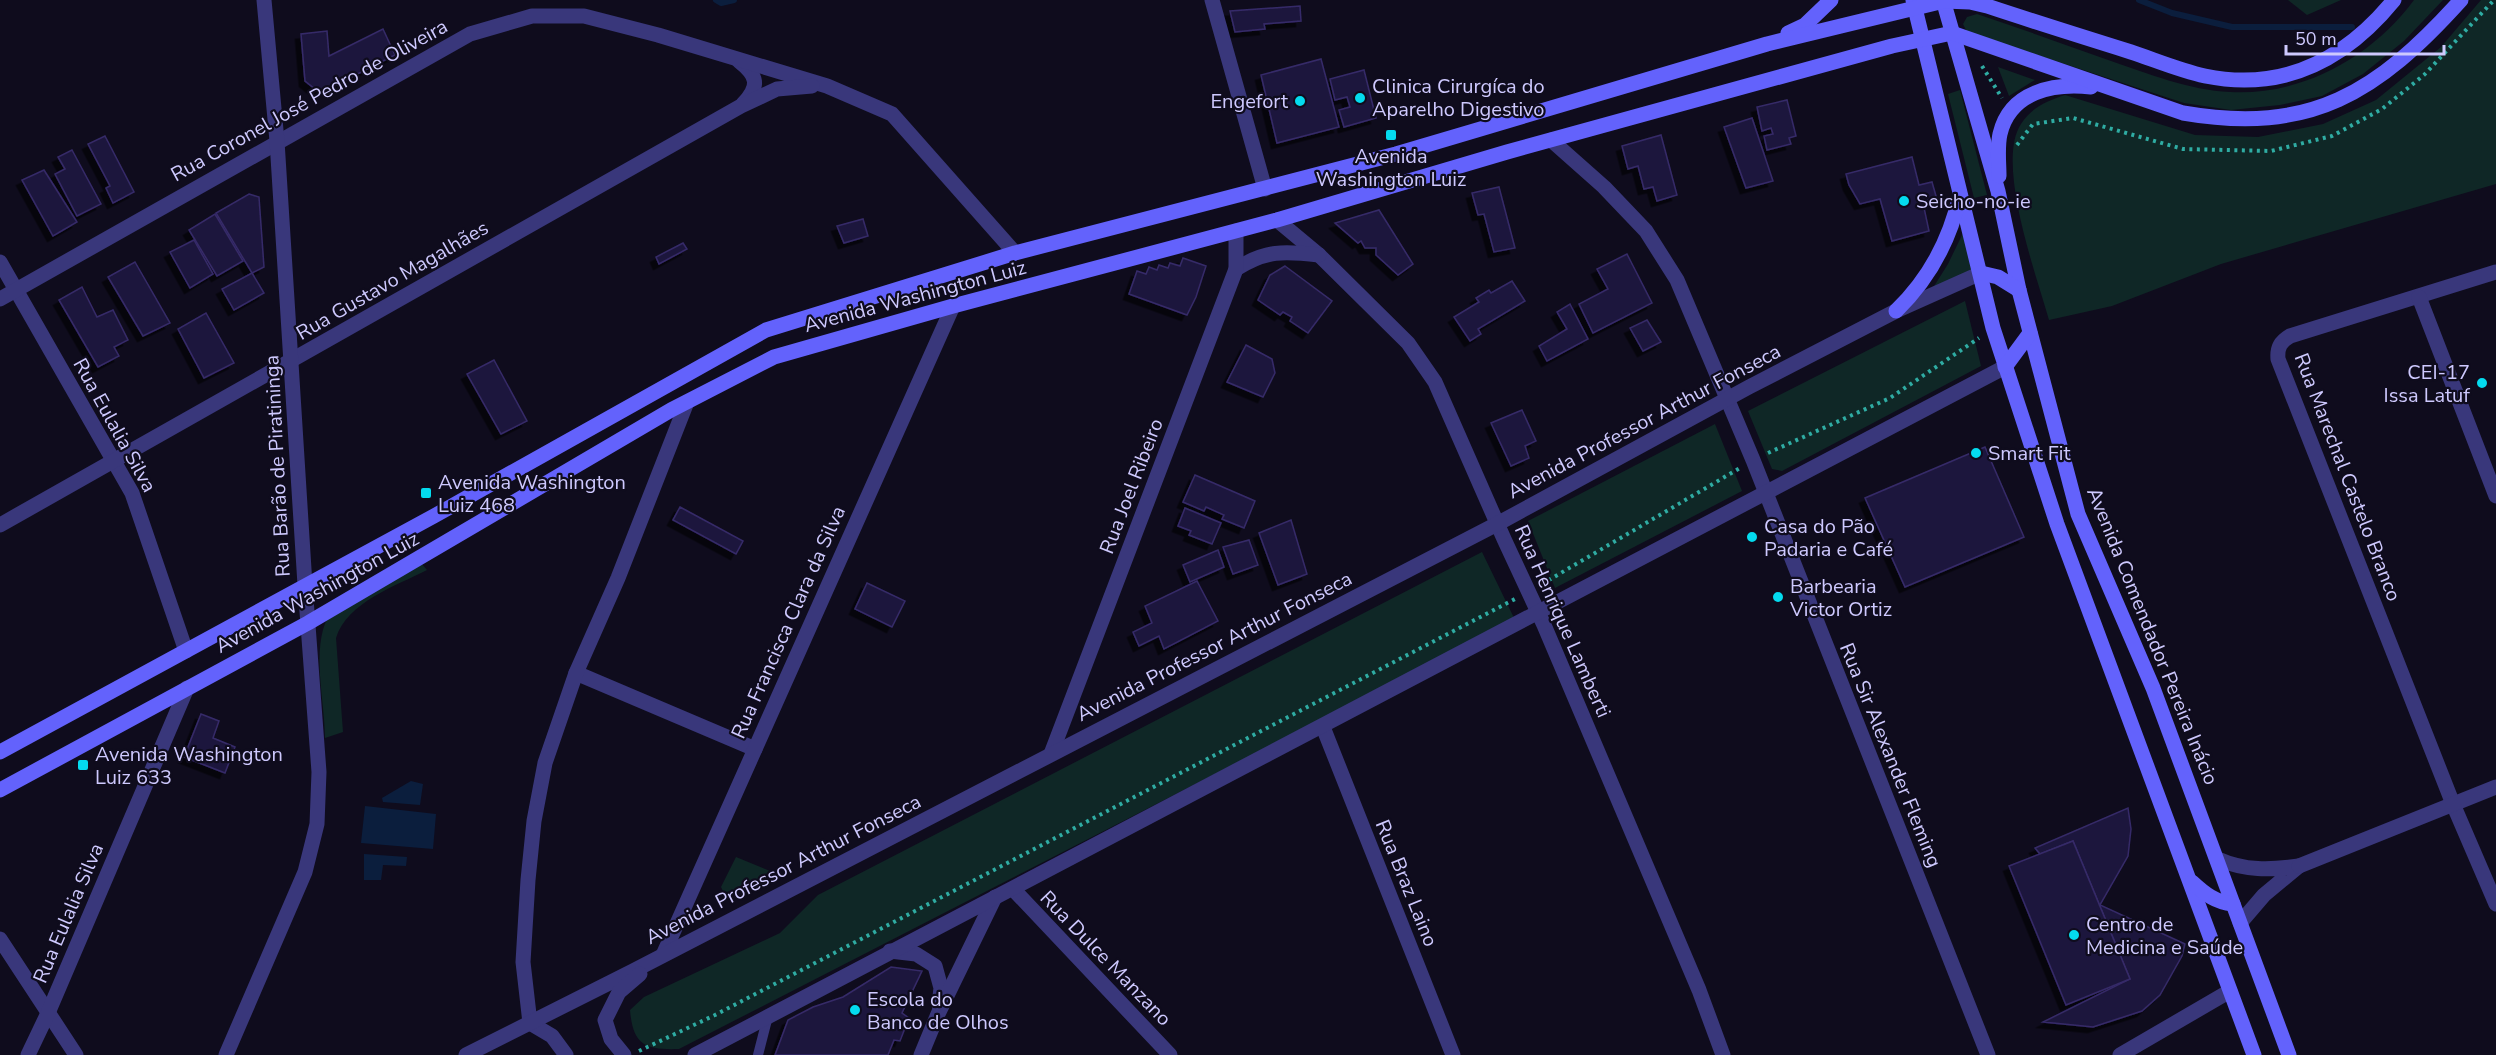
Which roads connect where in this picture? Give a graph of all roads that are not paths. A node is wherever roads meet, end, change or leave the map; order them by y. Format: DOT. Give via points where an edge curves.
graph roads {
  1 [pos="264,0"];
  2 [pos="1212,0"];
  3 [pos="1832,0"];
  4 [pos="1943,0"];
  5 [pos="2394,0"];
  6 [pos="2461,0"];
  7 [pos="1914,4"];
  8 [pos="1952,33"];
  9 [pos="1922,39"];
  10 [pos="1767,44"];
  11 [pos="735,58"];
  12 [pos="827,86"];
  13 [pos="2119,90"];
  14 [pos="741,106"];
  15 [pos="1551,140"];
  16 [pos="277,141"];
  17 [pos="1265,189"];
  18 [pos="1998,191"];
  19 [pos="1961,192"];
  20 [pos="1277,220"];
  21 [pos="1236,231"];
  22 [pos="1015,253"];
  23 [pos="1319,255"];
  24 [pos="0,262"];
  25 [pos="1236,269"];
  26 [pos="2496,272"];
  27 [pos="1981,273"];
  28 [pos="17,289"];
  29 [pos="2019,290"];
  30 [pos="2419,297"];
  31 [pos="0,299"];
  32 [pos="953,306"];
  33 [pos="1896,311"];
  34 [pos="2030,333"];
  35 [pos="292,361"];
  36 [pos="2005,367"];
  37 [pos="1726,399"];
  38 [pos="687,402"];
  39 [pos="112,461"];
  40 [pos="1765,493"];
  41 [pos="2496,496"];
  42 [pos="1497,524"];
  43 [pos="0,525"];
  44 [pos="305,585"];
  45 [pos="1537,612"];
  46 [pos="308,623"];
  47 [pos="186,651"];
  48 [pos="576,673"];
  49 [pos="187,688"];
  50 [pos="1323,727"];
  51 [pos="755,749"];
  52 [pos="0,752"];
  53 [pos="1051,754"];
  54 [pos="2496,787"];
  55 [pos="0,790"];
  56 [pos="2453,804"];
  57 [pos="2218,859"];
  58 [pos="2299,866"];
  59 [pos="2190,880"];
  60 [pos="1013,889"];
  61 [pos="2264,895"];
  62 [pos="995,897"];
  63 [pos="2233,904"];
  64 [pos="2496,904"];
  65 [pos="2240,923"];
  66 [pos="0,939"];
  67 [pos="890,951"];
  68 [pos="663,955"];
  69 [pos="2230,991"];
  70 [pos="48,1013"];
  71 [pos="938,1014"];
  72 [pos="768,1016"];
  73 [pos="530,1023"];
  74 [pos="28,1055"];
  75 [pos="76,1055"];
  76 [pos="226,1055"];
  77 [pos="466,1055"];
  78 [pos="566,1055"];
  79 [pos="624,1055"];
  80 [pos="695,1055"];
  81 [pos="758,1055"];
  82 [pos="921,1055"];
  83 [pos="1170,1055"];
  84 [pos="1453,1055"];
  85 [pos="1723,1055"];
  86 [pos="1988,1055"];
  87 [pos="2120,1055"];
  88 [pos="2254,1055"];
  89 [pos="2289,1055"];
  1 -- 16 [label="street, Rua Barão de Piratininga"];
  2 -- 17 [label="street"];
  3 -- 10 [label="main road" via="1805,25"];
  4 -- 5 [label="main road" via="1987,6 2204,75 2243,81 2305,70 2335,56 2371,27"];
  4 -- 7 [label="main road"];
  4 -- 8 [label="main road, Avenida Comendador Pereira Inácio"];
  6 -- 13 [label="main road" via="2408,55 2353,93 2318,109 2282,117 2216,119 2183,113"];
  7 -- 9 [label="main road"];
  7 -- 10 [label="main road, Avenida Washington Luiz"];
  8 -- 9 [label="main road"];
  8 -- 13 [label="main road"];
  8 -- 18 [label="main road, Avenida Comendador Pereira Inácio"];
  9 -- 15 [label="main road, Avenida Washington Luiz"];
  9 -- 19 [label="main road"];
  10 -- 17 [label="main road, Avenida Washington Luiz"];
  11 -- 12 [label="street, Rua Coronel José Pedro de Oliveira"];
  11 -- 14 [label="street" via="753,75 755,86"];
  11 -- 16 [label="street, Rua Coronel José Pedro de Oliveira" via="584,16 532,16 470,34"];
  12 -- 14 [label="street, Rua Gustavo Magalhães" via="777,89"];
  12 -- 22 [label="street, Rua Coronel José Pedro de Oliveira" via="892,114"];
  13 -- 18 [label="main road" via="2071,85 2037,91 2021,100 2010,111 2000,134"];
  14 -- 35 [label="street, Rua Gustavo Magalhães"];
  15 -- 20 [label="main road, Avenida Washington Luiz"];
  15 -- 37 [label="street, Rua Sir Alexander Fleming" via="1646,231 1677,280"];
  16 -- 28 [label="street, Rua Coronel José Pedro de Oliveira"];
  16 -- 35 [label="street, Rua Barão de Piratininga"];
  17 -- 22 [label="main road, Avenida Washington Luiz"];
  18 -- 29 [label="main road, Avenida Comendador Pereira Inácio"];
  19 -- 27 [label="main road"];
  19 -- 33 [label="main road" via="1945,244 1918,287"];
  20 -- 21 [label="main road, Avenida Washington Luiz"];
  20 -- 23 [label="street, Rua Henrique Lamberti"];
  21 -- 25 [label="street, Rua Joel Ribeiro"];
  21 -- 32 [label="main road, Avenida Washington Luiz"];
  22 -- 44 [label="main road, Avenida Washington Luiz" via="766,330"];
  23 -- 25 [label="street" via="1288,251 1255,257"];
  23 -- 42 [label="street, Rua Henrique Lamberti" via="1408,343 1435,382"];
  24 -- 28 [label="street, Rua Eulalia Silva"];
  25 -- 53 [label="street, Rua Joel Ribeiro"];
  26 -- 30 [label="street, Rua Marechal Castelo Branco"];
  27 -- 29 [label="main road" via="1998,277"];
  27 -- 33 [label="street, Avenida Professor Arthur Fonseca"];
  27 -- 36 [label="main road"];
  28 -- 31 [label="street, Rua Coronel José Pedro de Oliveira"];
  28 -- 39 [label="street, Rua Eulalia Silva"];
  29 -- 34 [label="main road, Avenida Comendador Pereira Inácio"];
  30 -- 41 [label="street"];
  30 -- 56 [label="street, Rua Marechal Castelo Branco" via="2290,336 2279,345 2278,352"];
  32 -- 38 [label="main road, Avenida Washington Luiz" via="774,357"];
  32 -- 51 [label="street, Rua Francisca Clara da Silva"];
  33 -- 37 [label="street, Avenida Professor Arthur Fonseca"];
  34 -- 36 [label="main road"];
  34 -- 57 [label="main road, Avenida Comendador Pereira Inácio" via="2078,514 2153,688"];
  35 -- 39 [label="street, Rua Gustavo Magalhães"];
  35 -- 44 [label="street, Rua Barão de Piratininga"];
  36 -- 40 [label="street"];
  36 -- 59 [label="main road" via="2057,524"];
  37 -- 40 [label="street, Rua Sir Alexander Fleming"];
  37 -- 42 [label="street, Avenida Professor Arthur Fonseca"];
  38 -- 46 [label="main road, Avenida Washington Luiz"];
  38 -- 48 [label="street"];
  39 -- 43 [label="street, Rua Gustavo Magalhães"];
  39 -- 47 [label="street, Rua Eulalia Silva" via="132,493"];
  40 -- 45 [label="street"];
  40 -- 86 [label="street, Rua Sir Alexander Fleming"];
  42 -- 45 [label="street, Rua Henrique Lamberti"];
  42 -- 53 [label="street, Avenida Professor Arthur Fonseca"];
  44 -- 46 [label="street, Rua Barão de Piratininga"];
  44 -- 47 [label="main road, Avenida Washington Luiz"];
  45 -- 50 [label="street"];
  45 -- 85 [label="street, Rua Henrique Lamberti" via="1699,990"];
  46 -- 49 [label="main road, Avenida Washington Luiz"];
  46 -- 76 [label="street, Rua Barão de Piratininga" via="319,772 317,824 305,872"];
  47 -- 52 [label="main road, Avenida Washington Luiz"];
  48 -- 51 [label="street"];
  48 -- 73 [label="street" via="545,763 534,822 523,962"];
  49 -- 55 [label="main road, Avenida Washington Luiz"];
  49 -- 70 [label="street, Rua Eulalia Silva"];
  50 -- 60 [label="street"];
  50 -- 84 [label="street, Rua Braz Laino"];
  51 -- 68 [label="street, Rua Francisca Clara da Silva"];
  53 -- 68 [label="street, Avenida Professor Arthur Fonseca"];
  54 -- 56 [label="street"];
  56 -- 58 [label="street"];
  56 -- 64 [label="street"];
  57 -- 58 [label="street" via="2257,869"];
  57 -- 63 [label="main road, Avenida Comendador Pereira Inácio"];
  58 -- 61 [label="street"];
  59 -- 63 [label="main road" via="2206,895"];
  59 -- 69 [label="main road"];
  60 -- 62 [label="street"];
  60 -- 83 [label="street, Rua Dulce Manzano"];
  61 -- 63 [label="street"];
  61 -- 65 [label="street"];
  62 -- 67 [label="street"];
  62 -- 71 [label="street"];
  63 -- 65 [label="main road, Avenida Comendador Pereira Inácio"];
  65 -- 89 [label="main road, Avenida Comendador Pereira Inácio"];
  66 -- 70 [label="street"];
  67 -- 71 [label="street" via="916,954 935,966 941,988"];
  67 -- 72 [label="street"];
  68 -- 73 [label="street, Avenida Professor Arthur Fonseca"];
  68 -- 79 [label="street" via="619,992 605,1020 611,1039"];
  69 -- 87 [label="street"];
  69 -- 88 [label="main road"];
  70 -- 74 [label="street, Rua Eulalia Silva"];
  70 -- 75 [label="street"];
  71 -- 82 [label="street"];
  72 -- 80 [label="street"];
  72 -- 81 [label="lane"];
  73 -- 77 [label="street, Avenida Professor Arthur Fonseca"];
  73 -- 78 [label="street" via="552,1036"];
}
